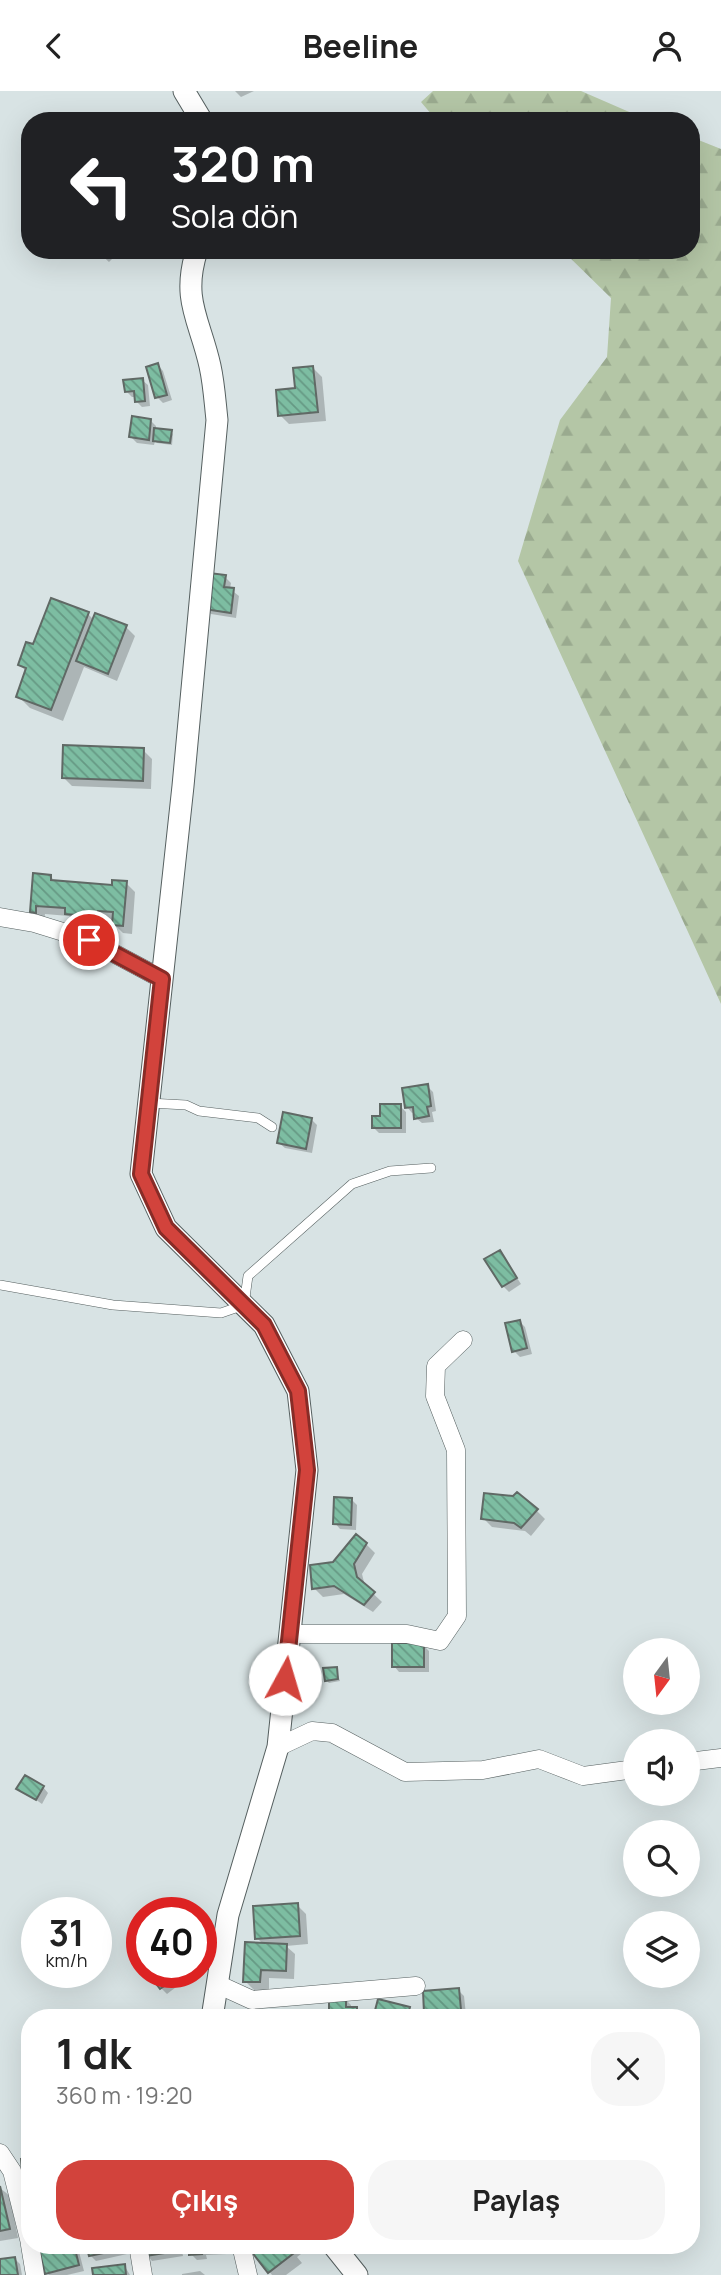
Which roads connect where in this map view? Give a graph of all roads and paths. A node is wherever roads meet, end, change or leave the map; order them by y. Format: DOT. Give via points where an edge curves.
graph roads {
  1 [pos="184,91"];
  2 [pos="197,112"];
  3 [pos="194,259"];
  4 [pos="0,917"];
  5 [pos="162,979"];
  6 [pos="149,1103"];
  7 [pos="272,1128"];
  8 [pos="431,1168"];
  9 [pos="0,1285"];
  10 [pos="244,1305"];
  11 [pos="463,1340"];
  12 [pos="290,1634"];
  13 [pos="278,1747"];
  14 [pos="721,1758"];
  15 [pos="700,1761"];
  16 [pos="623,1771"];
  17 [pos="217,1978"];
  18 [pos="217,1984"];
  19 [pos="416,1986"];
  20 [pos="216,1988"];
  21 [pos="213,2009"];
  22 [pos="0,2153"];
  23 [pos="21,2208"];
  24 [pos="32,2254"];
  25 [pos="140,2254"];
  26 [pos="243,2254"];
  27 [pos="340,2254"];
  28 [pos="35,2275"];
  29 [pos="143,2275"];
  30 [pos="248,2275"];
  31 [pos="357,2275"];
  1 -- 2 [label="street"];
  3 -- 5 [label="street" via="189,274 192,309 210,367 217,420"];
  4 -- 5 [label="street" via="89,940"];
  5 -- 6 [label="street"];
  6 -- 7 [label="lane" via="258,1118"];
  6 -- 10 [label="street" via="141,1174 166,1228"];
  8 -- 10 [label="lane" via="390,1171 352,1184 248,1276"];
  9 -- 10 [label="lane" via="125,1306 221,1313"];
  10 -- 12 [label="street" via="264,1325 298,1391 307,1470"];
  11 -- 12 [label="street" via="436,1366 435,1396 456,1450 457,1616 440,1641 407,1634"];
  12 -- 13 [label="street"];
  13 -- 16 [label="street" via="312,1731 332,1733 405,1772 483,1770 539,1759 583,1776"];
  13 -- 17 [label="street" via="228,1915"];
  14 -- 15 [label="street"];
  18 -- 19 [label="street" via="252,2000"];
  20 -- 21 [label="street"];
  22 -- 23 [label="street" via="12,2171"];
  24 -- 28 [label="street"];
  25 -- 29 [label="street"];
  26 -- 30 [label="street"];
  27 -- 31 [label="street"];
}
